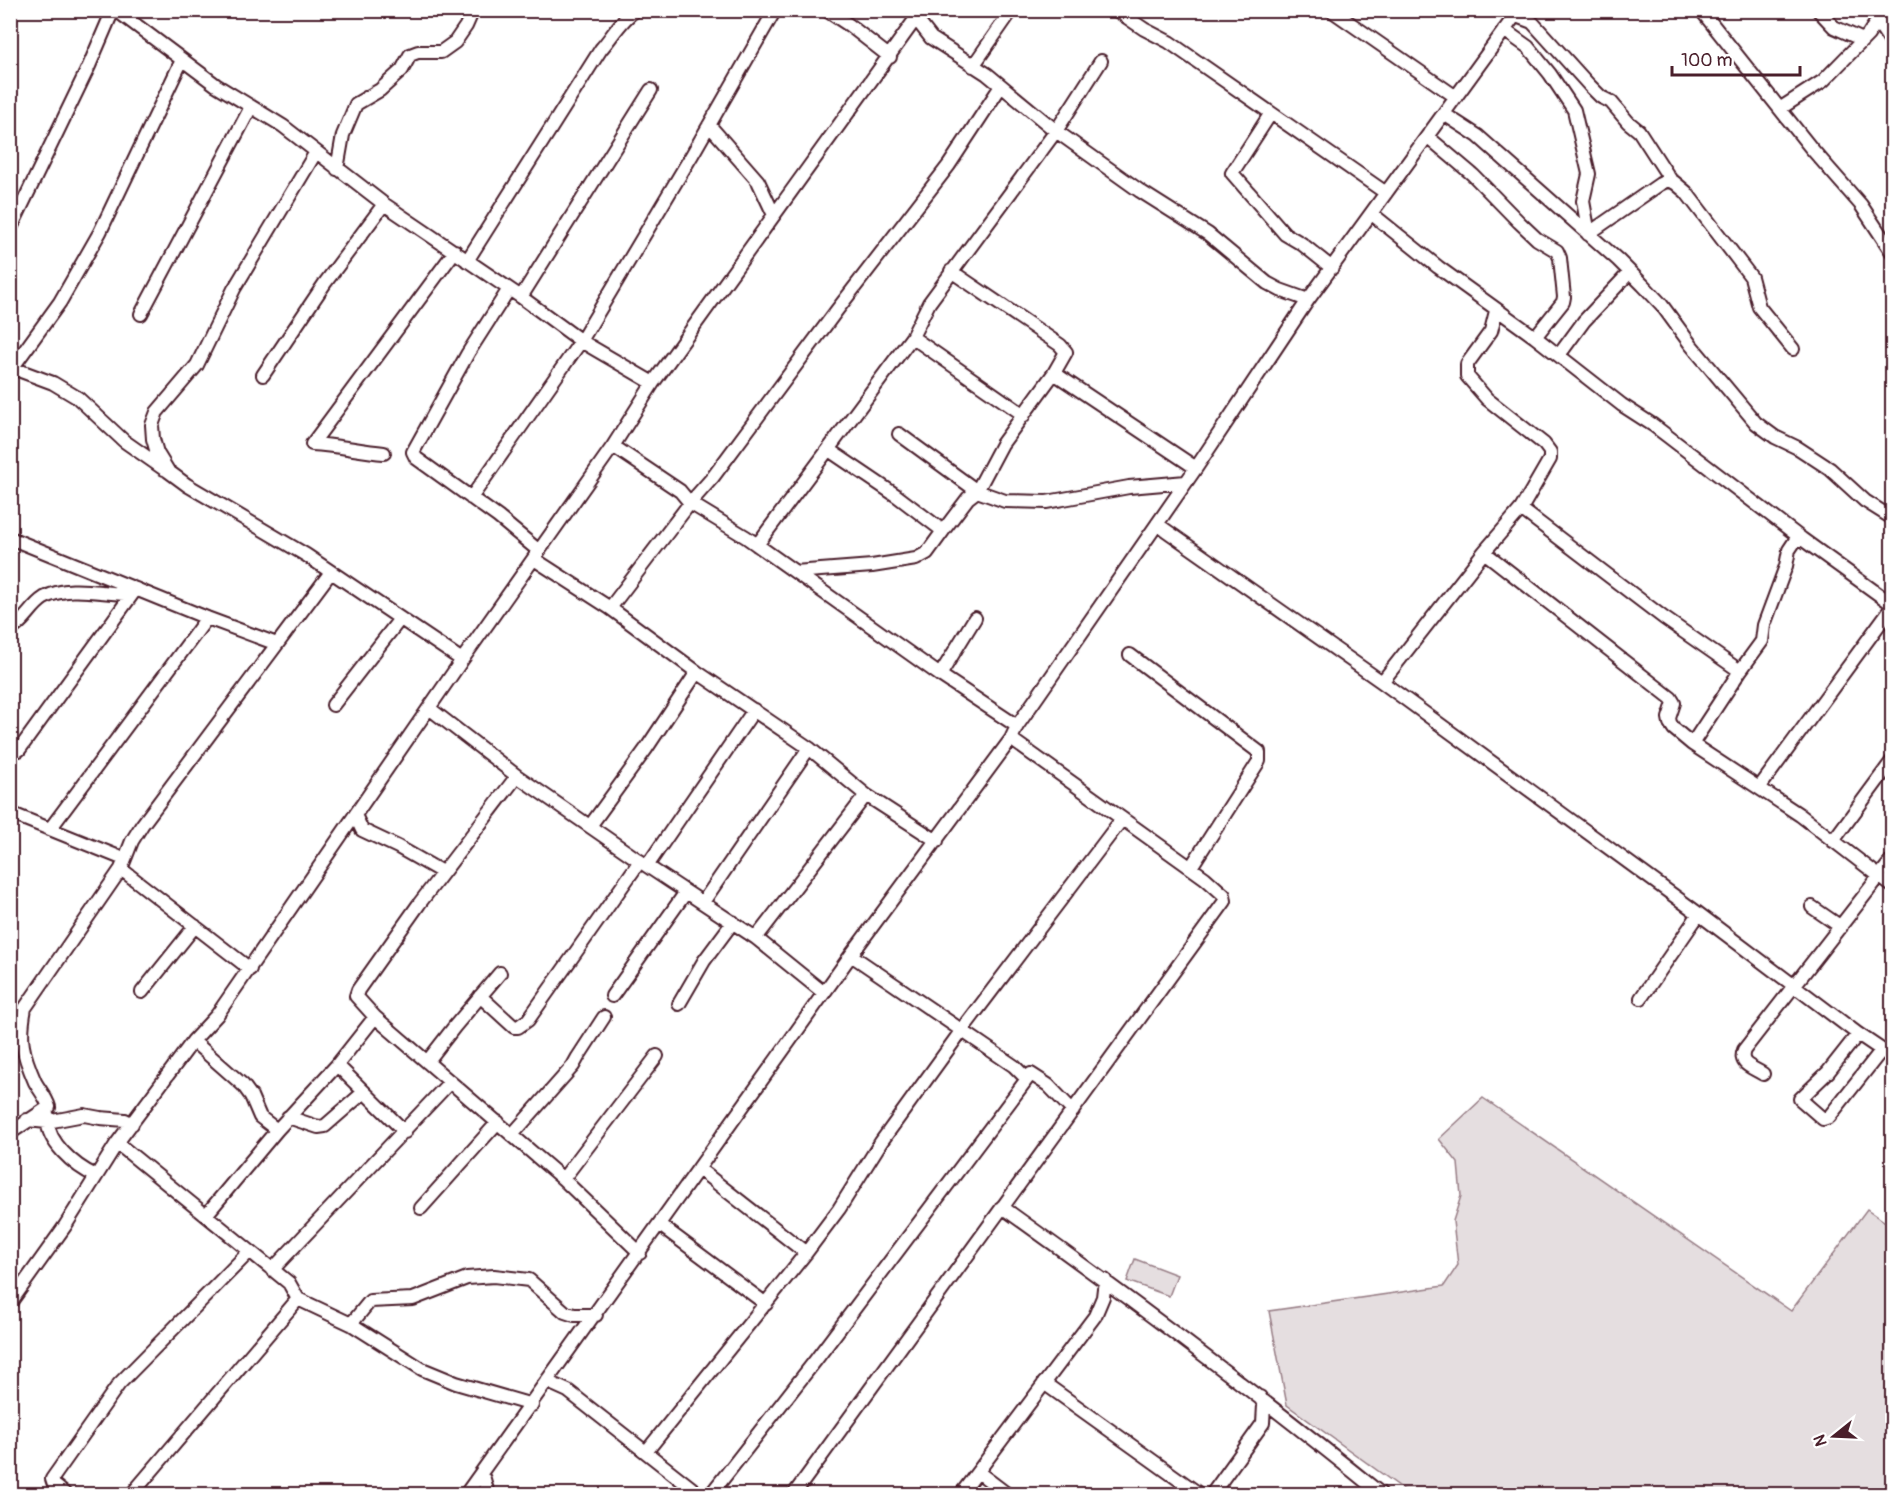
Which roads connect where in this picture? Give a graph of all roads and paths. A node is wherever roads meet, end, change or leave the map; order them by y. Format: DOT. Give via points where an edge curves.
graph roads {
  1 [pos="115,10"];
  2 [pos="473,10"];
  3 [pos="636,10"];
  4 [pos="775,10"];
  5 [pos="826,10"];
  6 [pos="1012,10"];
  7 [pos="1116,10"];
  8 [pos="1331,10"];
  9 [pos="1818,10"];
  10 [pos="1518,13"];
  11 [pos="1709,13"];
  12 [pos="1878,14"];
  13 [pos="920,15"];
  14 [pos="1504,30"];
  15 [pos="931,38"];
  16 [pos="1863,39"];
  17 [pos="900,41"];
  18 [pos="1893,44"];
  19 [pos="890,57"];
  20 [pos="182,60"];
  21 [pos="1101,61"];
  22 [pos="973,66"];
  23 [pos="1001,86"];
  24 [pos="651,90"];
  25 [pos="1456,97"];
  26 [pos="251,107"];
  27 [pos="1781,108"];
  28 [pos="1271,113"];
  29 [pos="1444,114"];
  30 [pos="709,125"];
  31 [pos="1056,131"];
  32 [pos="1428,137"];
  33 [pos="316,152"];
  34 [pos="337,168"];
  35 [pos="1672,182"];
  36 [pos="1386,193"];
  37 [pos="384,204"];
  38 [pos="1372,214"];
  39 [pos="774,215"];
  40 [pos="10,230"];
  41 [pos="1586,232"];
  42 [pos="454,252"];
  43 [pos="1893,252"];
  44 [pos="467,261"];
  45 [pos="1332,268"];
  46 [pos="951,271"];
  47 [pos="1630,272"];
  48 [pos="509,289"];
  49 [pos="521,297"];
  50 [pos="1308,300"];
  51 [pos="1496,311"];
  52 [pos="141,314"];
  53 [pos="912,337"];
  54 [pos="1535,337"];
  55 [pos="581,341"];
  56 [pos="1793,349"];
  57 [pos="1559,355"];
  58 [pos="11,368"];
  59 [pos="1054,373"];
  60 [pos="263,375"];
  61 [pos="653,383"];
  62 [pos="1024,415"];
  63 [pos="899,434"];
  64 [pos="613,446"];
  65 [pos="829,450"];
  66 [pos="384,453"];
  67 [pos="1196,468"];
  68 [pos="168,471"];
  69 [pos="1186,482"];
  70 [pos="977,491"];
  71 [pos="471,498"];
  72 [pos="690,502"];
  73 [pos="1521,509"];
  74 [pos="1893,518"];
  75 [pos="1157,524"];
  76 [pos="943,531"];
  77 [pos="10,538"];
  78 [pos="1802,539"];
  79 [pos="758,545"];
  80 [pos="1484,552"];
  81 [pos="537,555"];
  82 [pos="795,572"];
  83 [pos="331,573"];
  84 [pos="134,592"];
  85 [pos="1893,605"];
  86 [pos="610,608"];
  87 [pos="207,618"];
  88 [pos="975,618"];
  89 [pos="400,619"];
  90 [pos="10,630"];
  91 [pos="277,644"];
  92 [pos="1130,656"];
  93 [pos="462,660"];
  94 [pos="1740,671"];
  95 [pos="697,672"];
  96 [pos="940,675"];
  97 [pos="1382,682"];
  98 [pos="333,705"];
  99 [pos="429,708"];
  100 [pos="754,710"];
  101 [pos="1017,726"];
  102 [pos="1011,738"];
  103 [pos="1692,744"];
  104 [pos="809,748"];
  105 [pos="19,750"];
  106 [pos="1893,761"];
  107 [pos="517,776"];
  108 [pos="1759,788"];
  109 [pos="866,795"];
  110 [pos="10,813"];
  111 [pos="355,815"];
  112 [pos="1122,819"];
  113 [pos="590,826"];
  114 [pos="50,829"];
  115 [pos="1833,840"];
  116 [pos="937,841"];
  117 [pos="1893,860"];
  118 [pos="123,864"];
  119 [pos="643,864"];
  120 [pos="1191,867"];
  121 [pos="442,872"];
  122 [pos="1879,876"];
  123 [pos="1893,886"];
  124 [pos="686,892"];
  125 [pos="703,902"];
  126 [pos="1812,907"];
  127 [pos="1699,914"];
  128 [pos="733,922"];
  129 [pos="195,926"];
  130 [pos="1841,927"];
  131 [pos="756,938"];
  132 [pos="851,955"];
  133 [pos="250,969"];
  134 [pos="500,974"];
  135 [pos="1795,987"];
  136 [pos="142,992"];
  137 [pos="824,993"];
  138 [pos="480,996"];
  139 [pos="612,996"];
  140 [pos="1641,998"];
  141 [pos="679,1004"];
  142 [pos="375,1017"];
  143 [pos="604,1017"];
  144 [pos="962,1030"];
  145 [pos="1858,1034"];
  146 [pos="193,1041"];
  147 [pos="1881,1051"];
  148 [pos="657,1056"];
  149 [pos="1893,1057"];
  150 [pos="427,1062"];
  151 [pos="337,1065"];
  152 [pos="1763,1074"];
  153 [pos="1027,1079"];
  154 [pos="450,1082"];
  155 [pos="364,1092"];
  156 [pos="49,1107"];
  157 [pos="1073,1111"];
  158 [pos="288,1117"];
  159 [pos="27,1120"];
  160 [pos="47,1122"];
  161 [pos="498,1122"];
  162 [pos="132,1124"];
  163 [pos="277,1130"];
  164 [pos="405,1132"];
  165 [pos="10,1133"];
  166 [pos="512,1135"];
  167 [pos="117,1143"];
  168 [pos="699,1169"];
  169 [pos="96,1176"];
  170 [pos="563,1179"];
  171 [pos="1002,1207"];
  172 [pos="421,1208"];
  173 [pos="206,1215"];
  174 [pos="660,1225"];
  175 [pos="249,1252"];
  176 [pos="640,1253"];
  177 [pos="806,1253"];
  178 [pos="272,1270"];
  179 [pos="1105,1280"];
  180 [pos="298,1299"];
  181 [pos="10,1303"];
  182 [pos="766,1304"];
  183 [pos="596,1315"];
  184 [pos="351,1324"];
  185 [pos="548,1382"];
  186 [pos="1044,1383"];
  187 [pos="1260,1396"];
  188 [pos="532,1405"];
  189 [pos="646,1452"];
  190 [pos="978,1472"];
  191 [pos="479,1477"];
  192 [pos="1893,1490"];
  193 [pos="65,1494"];
  194 [pos="132,1494"];
  195 [pos="466,1494"];
  196 [pos="488,1494"];
  197 [pos="699,1494"];
  198 [pos="711,1494"];
  199 [pos="794,1494"];
  200 [pos="961,1494"];
  201 [pos="1007,1494"];
  202 [pos="1199,1494"];
  203 [pos="1212,1494"];
  204 [pos="1381,1494"];
  205 [pos="1890,1494"];
  1 -- 20 [label="street"];
  1 -- 40 [label="street"];
  2 -- 34 [label="street" via="455,42 441,52 410,55 402,70 380,90 356,104 343,135"];
  3 -- 44 [label="street" via="601,49"];
  4 -- 30 [label="street"];
  5 -- 19 [label="street"];
  6 -- 22 [label="street"];
  7 -- 28 [label="street"];
  8 -- 25 [label="street"];
  9 -- 16 [label="street" via="1834,27"];
  10 -- 14 [label="street"];
  10 -- 35 [label="street" via="1532,22 1589,85 1639,131"];
  11 -- 27 [label="street"];
  12 -- 16 [label="street" via="1871,32"];
  12 -- 18 [label="street"];
  13 -- 15 [label="street"];
  13 -- 17 [label="street"];
  14 -- 25 [label="street"];
  14 -- 41 [label="street" via="1528,47 1574,110 1589,174 1583,201"];
  15 -- 17 [label="street"];
  15 -- 22 [label="street"];
  16 -- 27 [label="street" via="1823,81"];
  17 -- 19 [label="street"];
  19 -- 39 [label="street"];
  20 -- 26 [label="street"];
  20 -- 58 [label="street" via="100,232 60,302"];
  21 -- 31 [label="street"];
  22 -- 23 [label="street"];
  23 -- 31 [label="street"];
  23 -- 72 [label="street" via="949,165 713,477"];
  24 -- 49 [label="street"];
  25 -- 29 [label="street"];
  26 -- 33 [label="street"];
  26 -- 52 [label="street"];
  27 -- 43 [label="street" via="1865,210"];
  28 -- 36 [label="street"];
  28 -- 45 [label="street" via="1232,172 1285,234"];
  29 -- 32 [label="street"];
  29 -- 41 [label="street" via="1473,132"];
  30 -- 39 [label="street" via="758,181"];
  30 -- 55 [label="street"];
  31 -- 46 [label="street"];
  31 -- 50 [label="street" via="1209,234 1267,283"];
  32 -- 36 [label="street"];
  32 -- 54 [label="street" via="1531,233 1557,251 1563,302"];
  33 -- 34 [label="street"];
  33 -- 68 [label="street" via="234,289 197,365 158,412 152,425 153,439"];
  34 -- 37 [label="street"];
  35 -- 41 [label="street" via="1664,182"];
  35 -- 56 [label="street" via="1686,192 1751,277 1759,307"];
  36 -- 38 [label="street"];
  37 -- 42 [label="street"];
  37 -- 60 [label="street"];
  38 -- 45 [label="street"];
  38 -- 51 [label="street"];
  39 -- 61 [label="street"];
  41 -- 47 [label="street"];
  42 -- 44 [label="street"];
  42 -- 66 [label="street" via="312,444"];
  44 -- 48 [label="street"];
  45 -- 50 [label="street"];
  46 -- 53 [label="street" via="928,303"];
  46 -- 59 [label="street" via="1064,348 1065,355"];
  47 -- 57 [label="street" via="1584,321"];
  47 -- 74 [label="street" via="1661,303 1756,423 1830,469 1865,501"];
  48 -- 49 [label="street"];
  48 -- 71 [label="street" via="414,451 416,458"];
  49 -- 55 [label="street"];
  50 -- 67 [label="street"];
  51 -- 54 [label="street"];
  51 -- 73 [label="street" via="1493,327 1467,364 1466,372 1468,380 1487,399 1550,452 1550,459"];
  53 -- 62 [label="street"];
  53 -- 65 [label="street"];
  54 -- 57 [label="street"];
  55 -- 61 [label="street"];
  55 -- 71 [label="street"];
  57 -- 78 [label="street"];
  58 -- 68 [label="street" via="53,382 78,398 124,441"];
  59 -- 62 [label="street"];
  59 -- 67 [label="street"];
  61 -- 64 [label="street"];
  62 -- 70 [label="street" via="1002,444"];
  63 -- 70 [label="street"];
  64 -- 72 [label="street" via="680,491"];
  64 -- 81 [label="street"];
  65 -- 76 [label="street"];
  65 -- 79 [label="street"];
  67 -- 69 [label="street"];
  68 -- 83 [label="street"];
  69 -- 70 [label="street" via="1047,502 1005,501"];
  69 -- 75 [label="street"];
  70 -- 76 [label="street"];
  71 -- 81 [label="street" via="498,517"];
  72 -- 79 [label="street"];
  72 -- 86 [label="street"];
  73 -- 80 [label="street"];
  73 -- 94 [label="street"];
  75 -- 97 [label="street"];
  75 -- 101 [label="street"];
  76 -- 82 [label="street" via="927,553 916,559"];
  77 -- 84 [label="street"];
  78 -- 85 [label="street"];
  78 -- 94 [label="street" via="1795,541 1790,550 1762,641"];
  79 -- 82 [label="street"];
  80 -- 97 [label="street"];
  80 -- 103 [label="street" via="1671,698 1674,703 1670,723"];
  81 -- 86 [label="street"];
  81 -- 93 [label="street"];
  82 -- 96 [label="street"];
  83 -- 89 [label="street"];
  83 -- 91 [label="street"];
  84 -- 87 [label="street"];
  84 -- 90 [label="street" via="53,594 42,599 20,625"];
  84 -- 105 [label="street"];
  85 -- 108 [label="street"];
  86 -- 95 [label="street"];
  87 -- 91 [label="street"];
  87 -- 114 [label="street"];
  88 -- 96 [label="street"];
  89 -- 93 [label="street"];
  89 -- 98 [label="street"];
  91 -- 118 [label="street" via="153,810 132,841"];
  92 -- 120 [label="street" via="1259,752 1259,761"];
  93 -- 99 [label="street"];
  94 -- 103 [label="street"];
  95 -- 100 [label="street"];
  95 -- 113 [label="street"];
  96 -- 101 [label="street"];
  97 -- 127 [label="street"];
  99 -- 107 [label="street"];
  99 -- 111 [label="street"];
  100 -- 104 [label="street"];
  100 -- 119 [label="street"];
  101 -- 102 [label="street"];
  102 -- 112 [label="street"];
  102 -- 116 [label="street"];
  103 -- 108 [label="street"];
  104 -- 109 [label="street"];
  104 -- 125 [label="street"];
  106 -- 115 [label="street"];
  107 -- 113 [label="street"];
  107 -- 121 [label="street"];
  108 -- 115 [label="street"];
  109 -- 116 [label="street"];
  109 -- 131 [label="street"];
  110 -- 114 [label="street"];
  111 -- 121 [label="street" via="362,831"];
  111 -- 133 [label="street"];
  112 -- 120 [label="street"];
  112 -- 144 [label="street"];
  113 -- 119 [label="street"];
  114 -- 118 [label="street"];
  115 -- 122 [label="street"];
  116 -- 132 [label="street"];
  117 -- 122 [label="street"];
  118 -- 129 [label="street"];
  118 -- 156 [label="street" via="25,1008 20,1034 24,1057"];
  119 -- 124 [label="street"];
  119 -- 138 [label="street" via="522,1026 514,1026"];
  120 -- 157 [label="street" via="1224,895 1224,903"];
  121 -- 142 [label="street" via="356,993"];
  122 -- 123 [label="street"];
  122 -- 130 [label="street"];
  124 -- 125 [label="street"];
  124 -- 139 [label="street"];
  125 -- 128 [label="street"];
  126 -- 130 [label="street"];
  127 -- 135 [label="street"];
  127 -- 140 [label="street"];
  128 -- 131 [label="street"];
  128 -- 141 [label="street"];
  129 -- 133 [label="street"];
  129 -- 136 [label="street"];
  130 -- 135 [label="street"];
  131 -- 137 [label="street"];
  132 -- 137 [label="street"];
  132 -- 144 [label="street"];
  133 -- 146 [label="street"];
  134 -- 138 [label="street"];
  135 -- 145 [label="street"];
  135 -- 152 [label="street" via="1742,1054 1743,1063"];
  137 -- 168 [label="street"];
  138 -- 150 [label="street"];
  142 -- 150 [label="street"];
  142 -- 151 [label="street"];
  143 -- 166 [label="street" via="573,1066"];
  144 -- 153 [label="street"];
  144 -- 177 [label="street"];
  145 -- 147 [label="street"];
  145 -- 147 [label="street" via="1800,1099 1823,1119 1829,1117"];
  146 -- 162 [label="street"];
  146 -- 163 [label="street" via="243,1085 260,1117"];
  147 -- 149 [label="street"];
  148 -- 170 [label="street"];
  150 -- 154 [label="street"];
  151 -- 155 [label="street"];
  151 -- 158 [label="street"];
  153 -- 157 [label="street" via="1031,1074 1040,1079"];
  153 -- 198 [label="street"];
  154 -- 161 [label="street"];
  154 -- 164 [label="street"];
  155 -- 158 [label="street" via="325,1126"];
  155 -- 164 [label="street"];
  156 -- 159 [label="street"];
  156 -- 160 [label="street"];
  157 -- 171 [label="street"];
  158 -- 163 [label="street"];
  159 -- 160 [label="street"];
  159 -- 165 [label="street"];
  160 -- 162 [label="street" via="84,1115"];
  160 -- 169 [label="street" via="51,1135 69,1158"];
  161 -- 166 [label="street"];
  161 -- 172 [label="street"];
  162 -- 167 [label="street"];
  163 -- 173 [label="street"];
  164 -- 178 [label="street"];
  166 -- 170 [label="street"];
  167 -- 169 [label="street"];
  167 -- 173 [label="street"];
  168 -- 174 [label="street"];
  168 -- 177 [label="street"];
  169 -- 181 [label="street"];
  170 -- 176 [label="street"];
  171 -- 179 [label="street"];
  171 -- 199 [label="street"];
  173 -- 175 [label="street"];
  174 -- 176 [label="street"];
  174 -- 182 [label="street"];
  175 -- 178 [label="street"];
  175 -- 193 [label="street" via="119,1384 52,1479"];
  176 -- 183 [label="street"];
  177 -- 182 [label="street"];
  178 -- 180 [label="street" via="289,1283"];
  179 -- 186 [label="street" via="1095,1316"];
  179 -- 187 [label="street"];
  180 -- 184 [label="street"];
  180 -- 194 [label="street"];
  182 -- 189 [label="street"];
  183 -- 184 [label="street" via="566,1312 529,1280 478,1276 429,1291 419,1298 370,1301"];
  183 -- 185 [label="street"];
  184 -- 188 [label="street" via="438,1376"];
  185 -- 188 [label="street"];
  185 -- 189 [label="street" via="568,1391"];
  186 -- 190 [label="street"];
  186 -- 202 [label="street"];
  187 -- 203 [label="street" via="1263,1423"];
  187 -- 204 [label="street"];
  188 -- 191 [label="street"];
  189 -- 197 [label="street"];
  190 -- 200 [label="street"];
  190 -- 201 [label="street"];
  191 -- 195 [label="street"];
  191 -- 196 [label="street" via="484,1479"];
  192 -- 205 [label="street"];
}
